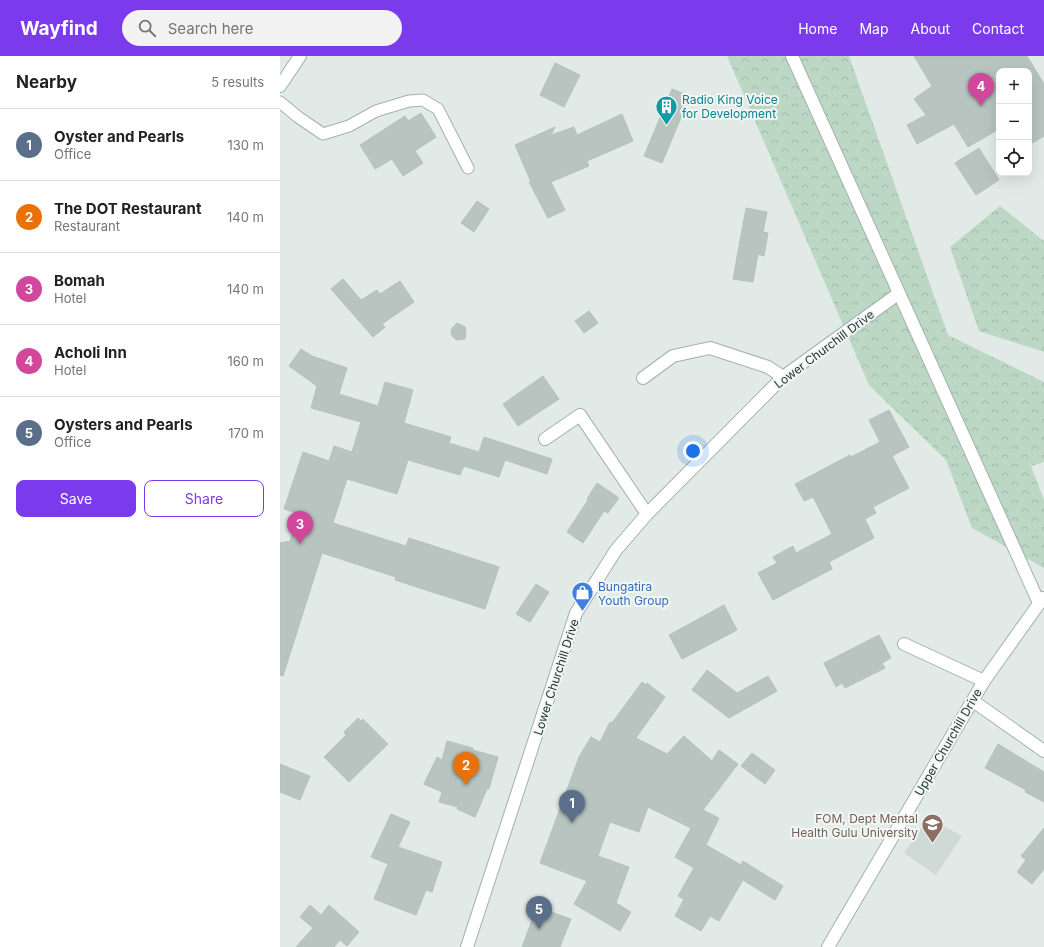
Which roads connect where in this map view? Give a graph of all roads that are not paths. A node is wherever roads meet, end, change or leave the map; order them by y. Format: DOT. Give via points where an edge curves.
graph roads {
  1 [pos="300,56"];
  2 [pos="792,56"];
  3 [pos="280,86"];
  4 [pos="280,102"];
  5 [pos="468,168"];
  6 [pos="898,294"];
  7 [pos="783,377"];
  8 [pos="643,378"];
  9 [pos="545,439"];
  10 [pos="647,514"];
  11 [pos="1042,600"];
  12 [pos="904,644"];
  13 [pos="984,681"];
  14 [pos="973,701"];
  15 [pos="1044,750"];
  16 [pos="467,947"];
  17 [pos="828,947"];
  1 -- 3 [label="street"];
  2 -- 6 [label="street"];
  4 -- 5 [label="lane" via="323,134 349,126 376,111 409,100 424,100 438,109"];
  6 -- 7 [label="street, Lower Churchill Drive"];
  6 -- 11 [label="street"];
  7 -- 8 [label="street" via="768,367 710,348 674,356"];
  7 -- 10 [label="street, Lower Churchill Drive"];
  9 -- 10 [label="street" via="580,414"];
  10 -- 16 [label="street, Lower Churchill Drive" via="616,550 576,613"];
  11 -- 13 [label="street, Upper Churchill Drive"];
  12 -- 13 [label="street"];
  13 -- 14 [label="street, Upper Churchill Drive"];
  14 -- 15 [label="street"];
  14 -- 17 [label="street, Upper Churchill Drive"];
}
